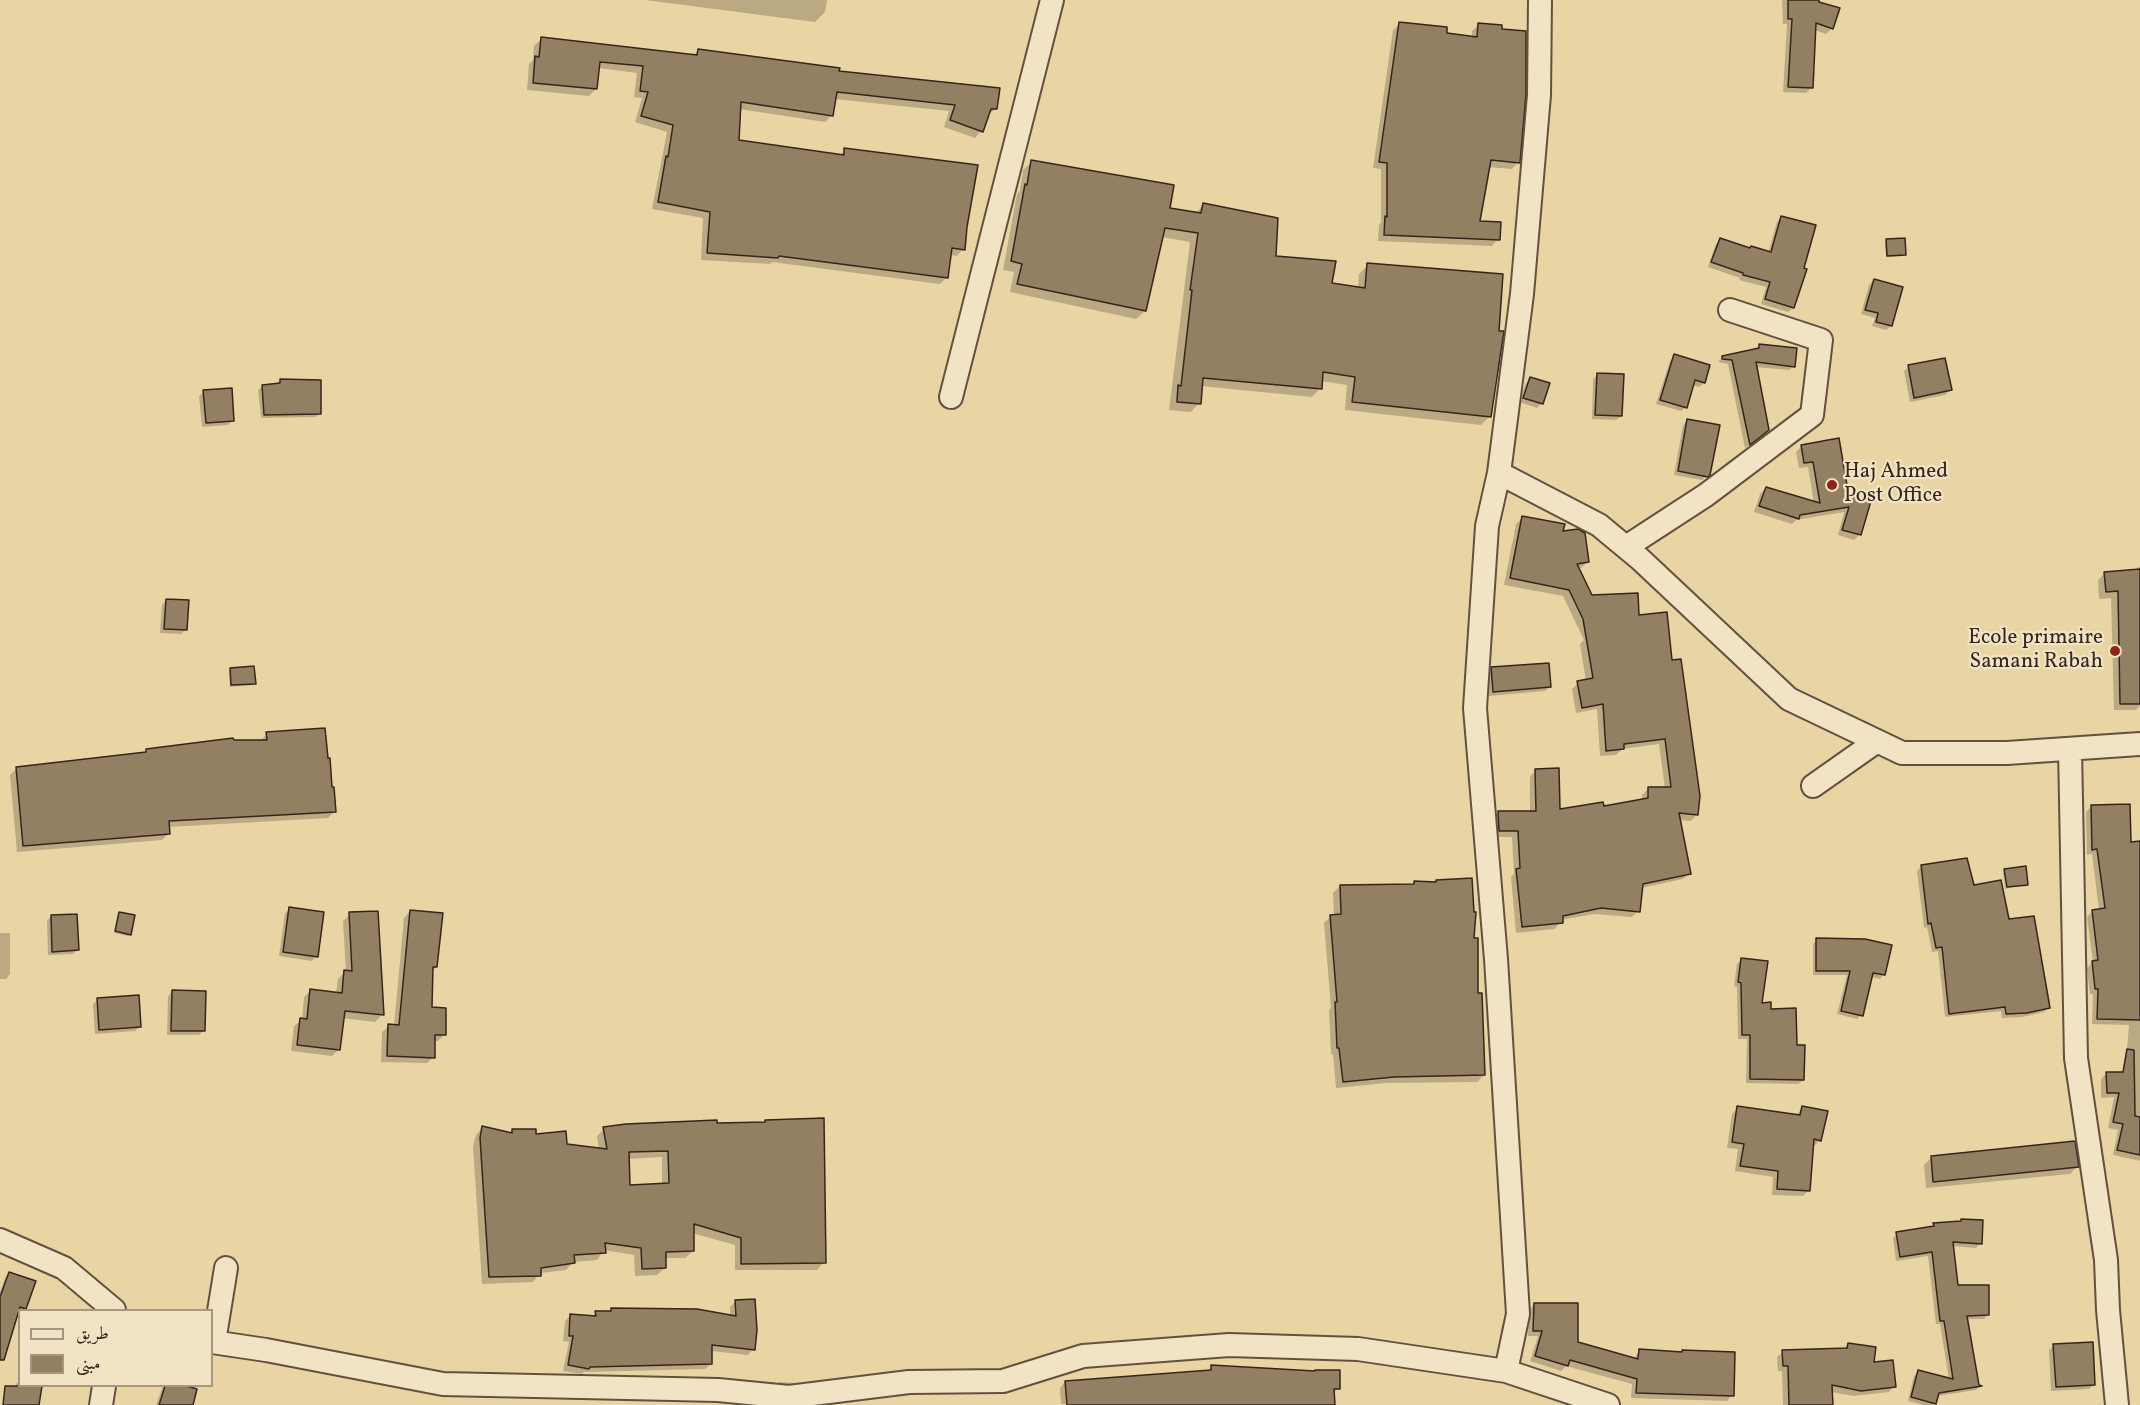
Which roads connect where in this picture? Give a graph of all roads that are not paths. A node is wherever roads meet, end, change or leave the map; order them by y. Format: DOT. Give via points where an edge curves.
graph roads {
  1 [pos="1052,0"];
  2 [pos="1540,0"];
  3 [pos="1730,310"];
  4 [pos="951,397"];
  5 [pos="1499,473"];
  6 [pos="1626,547"];
  7 [pos="1877,741"];
  8 [pos="2140,744"];
  9 [pos="2070,748"];
  10 [pos="1813,786"];
  11 [pos="0,1240"];
  12 [pos="226,1268"];
  13 [pos="112,1309"];
  14 [pos="213,1342"];
  15 [pos="1506,1371"];
  16 [pos="105,1387"];
  17 [pos="102,1405"];
  18 [pos="1608,1405"];
  19 [pos="2117,1405"];
  1 -- 4 [label="street"];
  2 -- 5 [label="street" via="1539,95 1523,283"];
  3 -- 6 [label="street" via="1821,340 1812,415 1706,495"];
  5 -- 6 [label="street" via="1599,525"];
  5 -- 15 [label="street" via="1487,526 1475,708 1496,959 1518,1314"];
  6 -- 7 [label="street" via="1789,699"];
  7 -- 9 [label="street" via="1902,753 2007,753"];
  7 -- 10 [label="street"];
  8 -- 9 [label="street"];
  9 -- 19 [label="street" via="2076,1058 2106,1260"];
  11 -- 13 [label="street" via="64,1268"];
  12 -- 14 [label="street"];
  14 -- 15 [label="street" via="443,1384 718,1390 789,1397 909,1382 1004,1381 1083,1356 1229,1346 1358,1349"];
  15 -- 18 [label="street"];
  16 -- 17 [label="street"];
}
